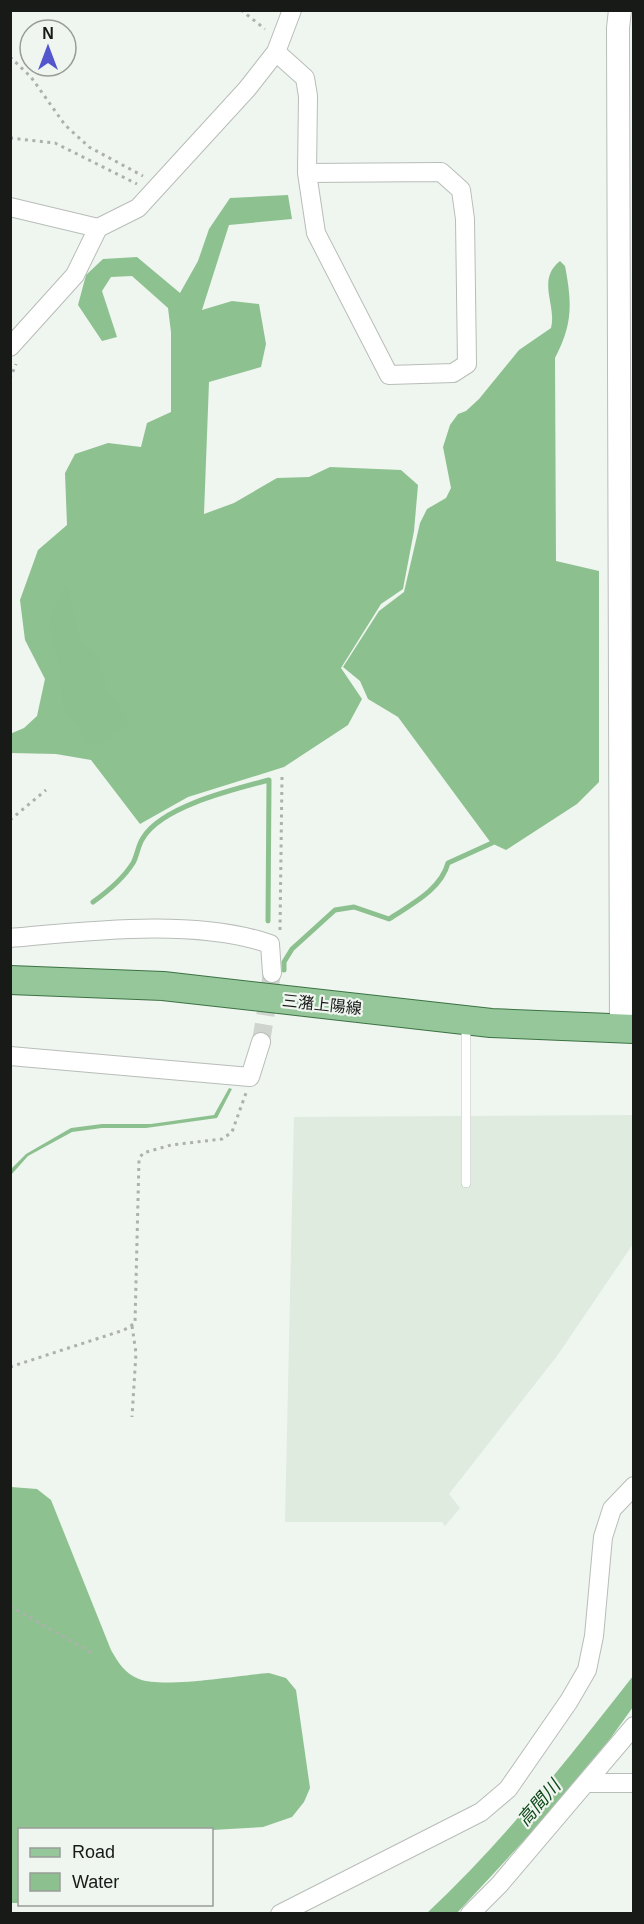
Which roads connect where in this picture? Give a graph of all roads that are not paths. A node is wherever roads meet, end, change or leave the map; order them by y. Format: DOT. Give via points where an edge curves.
graph roads {
  1 [pos="292,10"];
  2 [pos="620,10"];
  3 [pos="279,45"];
  4 [pos="307,173"];
  5 [pos="10,207"];
  6 [pos="98,228"];
  7 [pos="10,346"];
  8 [pos="10,938"];
  9 [pos="272,973"];
  10 [pos="10,980"];
  11 [pos="466,1020"];
  12 [pos="627,1029"];
  13 [pos="261,1042"];
  14 [pos="10,1056"];
  15 [pos="466,1183"];
  16 [pos="633,1486"];
  17 [pos="633,1725"];
  18 [pos="586,1783"];
  19 [pos="633,1783"];
  20 [pos="280,1914"];
  21 [pos="470,1914"];
  1 -- 3 [label="street"];
  2 -- 12 [label="street"];
  3 -- 4 [label="street" via="305,78"];
  3 -- 6 [label="street" via="248,89 138,208"];
  4 -- 4 [label="street" via="316,233 389,375 453,373 467,364 461,190 441,172"];
  5 -- 6 [label="street"];
  6 -- 7 [label="street" via="75,275"];
  8 -- 9 [label="street" via="157,929 248,936 270,944"];
  10 -- 11 [label="main road, 三潴上陽線" via="163,986"];
  11 -- 12 [label="main road, 三潴上陽線"];
  11 -- 15 [label="lane"];
  13 -- 14 [label="street" via="250,1077"];
  16 -- 20 [label="street" via="612,1509 603,1537 587,1670 508,1789 481,1812"];
  17 -- 18 [label="street"];
  18 -- 19 [label="street"];
  18 -- 21 [label="street"];
}
